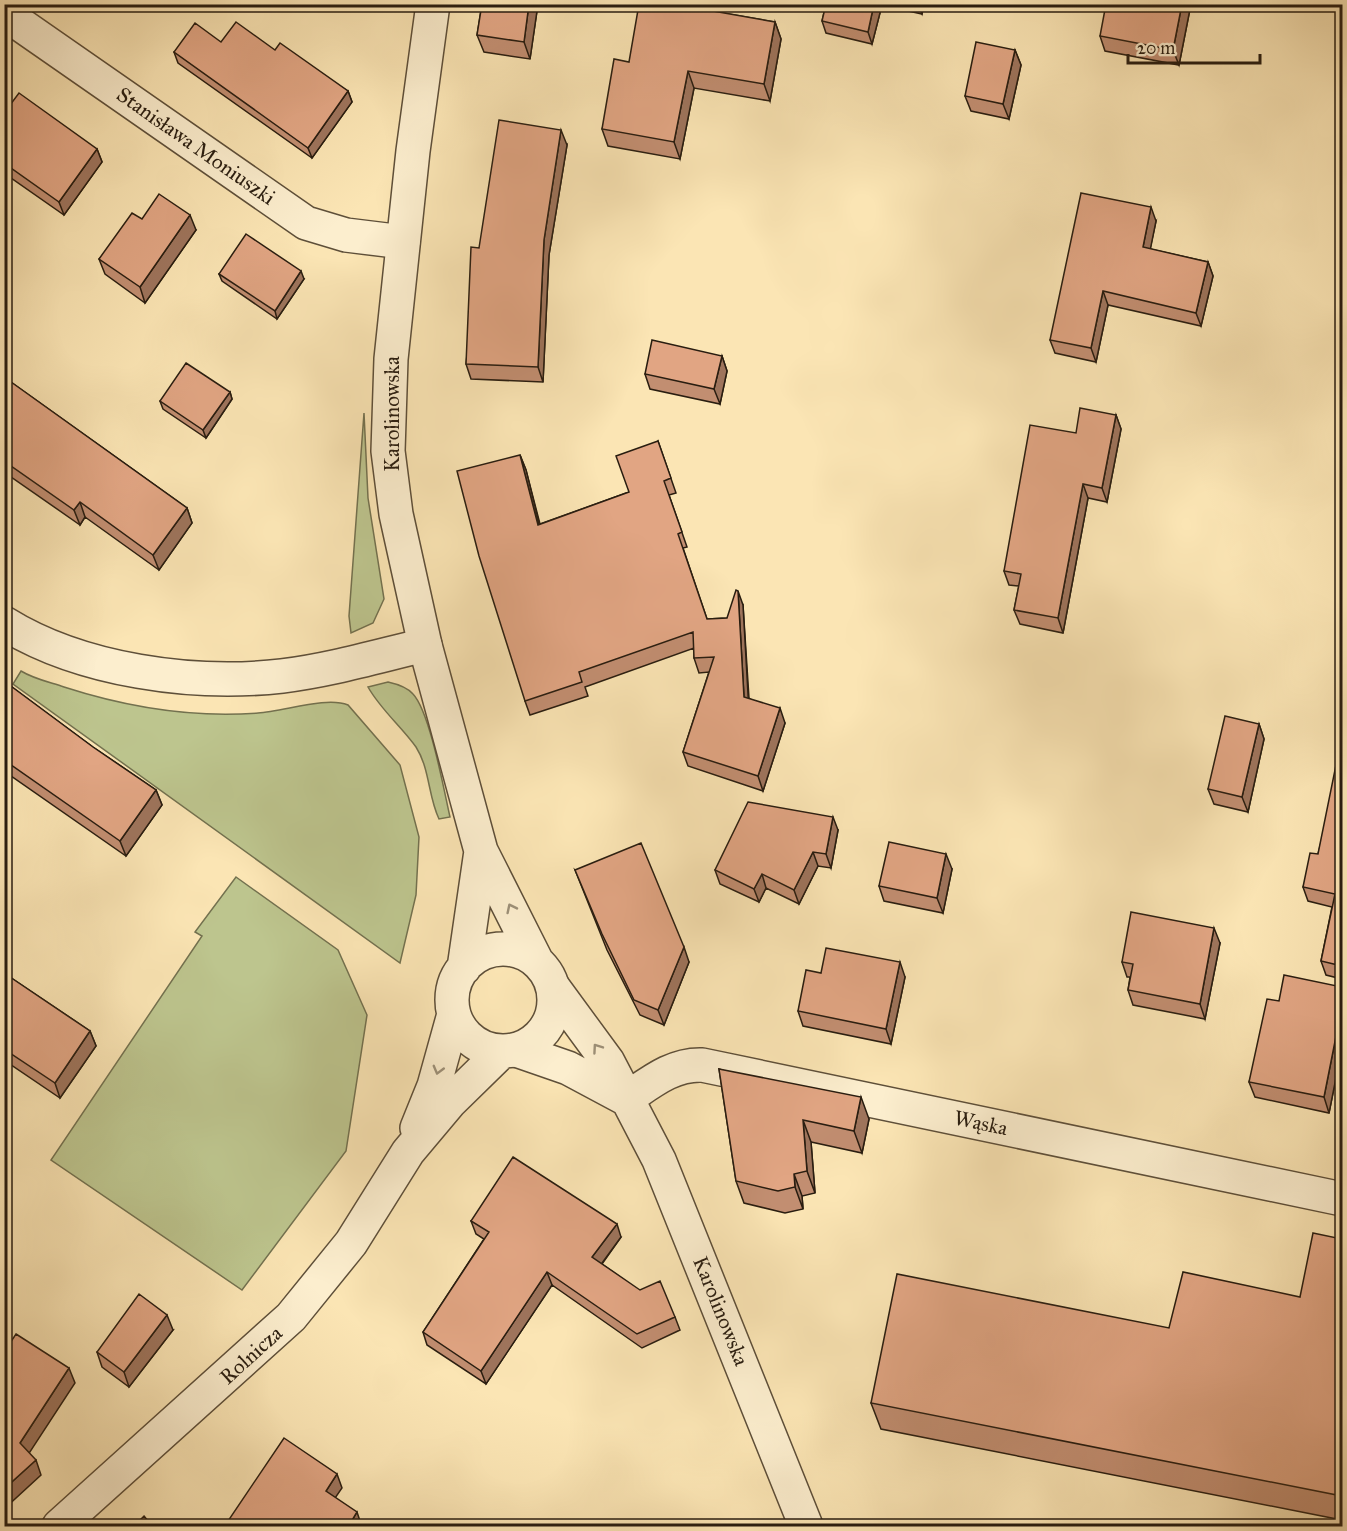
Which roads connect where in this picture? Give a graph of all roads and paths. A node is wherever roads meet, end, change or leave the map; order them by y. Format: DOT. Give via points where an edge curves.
graph roads {
  1 [pos="433,4"];
  2 [pos="4,13"];
  3 [pos="403,242"];
  4 [pos="4,623"];
  5 [pos="425,645"];
  6 [pos="481,851"];
  7 [pos="464,968"];
  8 [pos="545,974"];
  9 [pos="454,1014"];
  10 [pos="508,1051"];
  11 [pos="626,1099"];
  12 [pos="408,1152"];
  13 [pos="1342,1199"];
  14 [pos="59,1527"];
  15 [pos="806,1527"];
  1 -- 3 [label="street, Karolinowska"];
  2 -- 3 [label="street, Stanisława Moniuszki" via="306,223 346,235"];
  3 -- 5 [label="street, Karolinowska" via="390,359 388,451 396,514"];
  4 -- 5 [label="street" via="79,657 219,679 327,669"];
  5 -- 6 [label="street, Karolinowska"];
  6 -- 7 [label="street, Karolinowska"];
  8 -- 6 [label="street, Karolinowska, one-way"];
  7 -- 8 [label="street" via="476,957 498,950 522,952"];
  7 -- 9 [label="street" via="452,997"];
  8 -- 10 [label="street" via="555,1003 551,1019 531,1043"];
  11 -- 8 [label="street, Karolinowska, one-way" via="608,1062"];
  9 -- 10 [label="street" via="471,1040 485,1048"];
  9 -- 12 [label="street, Rolnicza, one-way" via="434,1086"];
  10 -- 11 [label="street" via="568,1068"];
  10 -- 12 [label="street, Rolnicza" via="450,1102"];
  11 -- 13 [label="street, Wąska" via="680,1066 702,1065"];
  11 -- 15 [label="street, Karolinowska" via="669,1182"];
  12 -- 14 [label="street, Rolnicza" via="351,1243 291,1317"];
}
